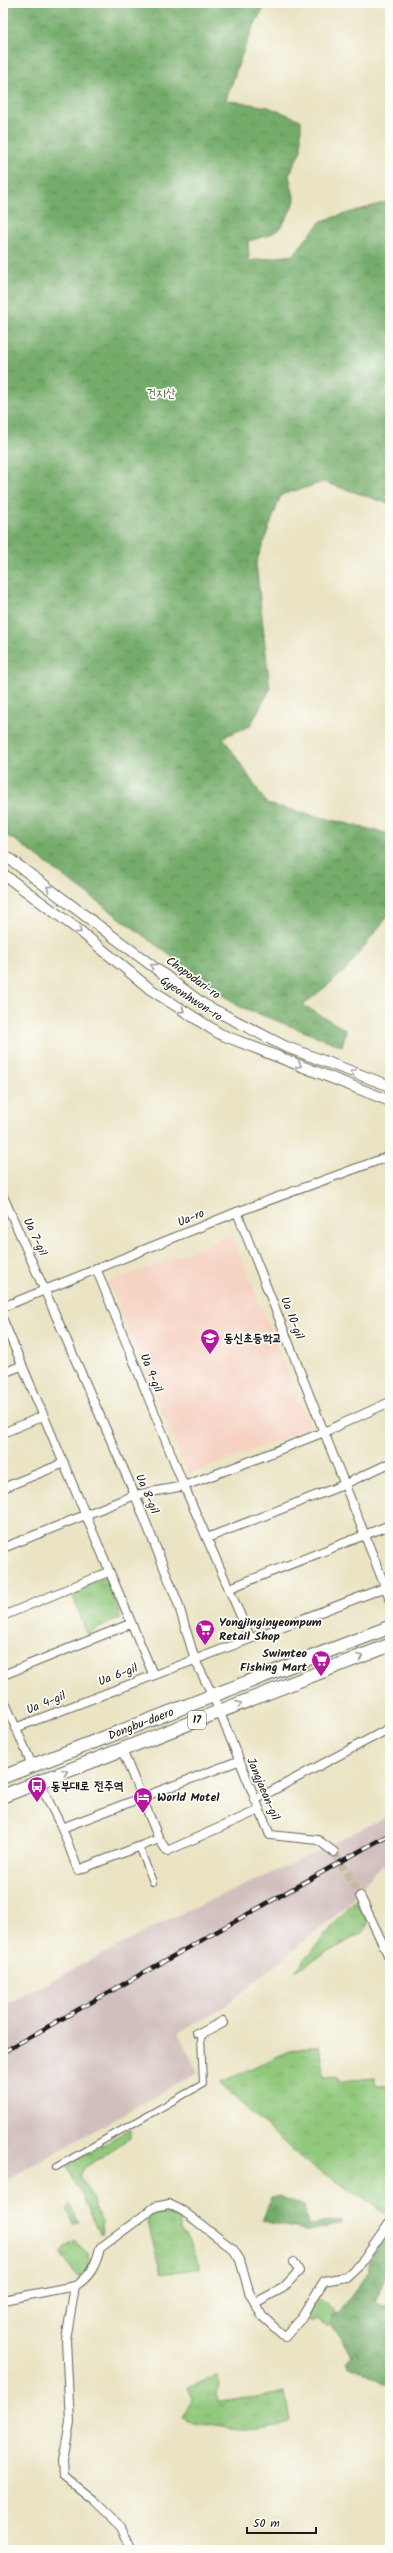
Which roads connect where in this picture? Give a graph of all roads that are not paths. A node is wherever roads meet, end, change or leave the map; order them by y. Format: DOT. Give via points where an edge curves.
graph roads {
  1 [pos="3,854"];
  2 [pos="3,874"];
  3 [pos="390,1086"];
  4 [pos="390,1101"];
  5 [pos="390,1156"];
  6 [pos="3,1196"];
  7 [pos="237,1212"];
  8 [pos="96,1268"];
  9 [pos="45,1289"];
  10 [pos="3,1307"];
  11 [pos="3,1320"];
  12 [pos="21,1366"];
  13 [pos="3,1373"];
  14 [pos="390,1402"];
  15 [pos="43,1416"];
  16 [pos="324,1432"];
  17 [pos="3,1433"];
  18 [pos="64,1463"];
  19 [pos="390,1463"];
  20 [pos="343,1485"];
  21 [pos="184,1486"];
  22 [pos="3,1488"];
  23 [pos="135,1495"];
  24 [pos="86,1514"];
  25 [pos="390,1525"];
  26 [pos="364,1535"];
  27 [pos="208,1538"];
  28 [pos="3,1548"];
  29 [pos="108,1572"];
  30 [pos="387,1587"];
  31 [pos="230,1588"];
  32 [pos="390,1599"];
  33 [pos="3,1616"];
  34 [pos="130,1624"];
  35 [pos="390,1627"];
  36 [pos="250,1637"];
  37 [pos="390,1645"];
  38 [pos="195,1660"];
  39 [pos="153,1674"];
  40 [pos="3,1675"];
  41 [pos="213,1696"];
  42 [pos="3,1698"];
  43 [pos="85,1700"];
  44 [pos="219,1712"];
  45 [pos="16,1728"];
  46 [pos="390,1728"];
  47 [pos="122,1750"];
  48 [pos="238,1761"];
  49 [pos="32,1765"];
  50 [pos="3,1777"];
  51 [pos="40,1782"];
  52 [pos="3,1796"];
  53 [pos="143,1798"];
  54 [pos="255,1800"];
  55 [pos="259,1810"];
  56 [pos="62,1828"];
  57 [pos="159,1839"];
  58 [pos="138,1846"];
  59 [pos="334,1852"];
  60 [pos="152,1882"];
  61 [pos="360,1896"];
  62 [pos="390,1959"];
  63 [pos="196,2032"];
  64 [pos="56,2167"];
  65 [pos="390,2222"];
  66 [pos="294,2262"];
  67 [pos="75,2286"];
  68 [pos="3,2300"];
  69 [pos="255,2303"];
  70 [pos="131,2550"];
  3 -- 1 [label="street, Chopodari-ro, one-way" via="284,1046 203,1004"];
  2 -- 4 [label="street, Gyeonhwon-ro, one-way" via="80,931 150,989 220,1034"];
  5 -- 7 [label="street, Ua-ro"];
  6 -- 9 [label="street, Ua 7-gil"];
  7 -- 8 [label="street, Ua-ro"];
  7 -- 16 [label="street, Ua 10-gil"];
  8 -- 9 [label="street, Ua-ro"];
  8 -- 21 [label="street, Ua 9-gil"];
  9 -- 10 [label="street, Ua-ro"];
  9 -- 23 [label="street, Ua 8-gil"];
  11 -- 12 [label="street, Ua 6-gil"];
  12 -- 13 [label="street"];
  12 -- 15 [label="street, Ua 6-gil"];
  14 -- 16 [label="street"];
  15 -- 17 [label="street"];
  15 -- 18 [label="street, Ua 6-gil"];
  16 -- 20 [label="street, Ua 10-gil"];
  16 -- 21 [label="street"];
  18 -- 22 [label="street"];
  18 -- 24 [label="street, Ua 6-gil"];
  19 -- 20 [label="street"];
  20 -- 26 [label="street, Ua 10-gil"];
  20 -- 27 [label="street"];
  21 -- 23 [label="street"];
  21 -- 27 [label="street, Ua 9-gil"];
  23 -- 24 [label="street"];
  23 -- 38 [label="street, Ua 8-gil" via="178,1603"];
  24 -- 28 [label="street"];
  24 -- 29 [label="street, Ua 6-gil"];
  25 -- 26 [label="street"];
  26 -- 30 [label="street, Ua 10-gil"];
  26 -- 31 [label="street"];
  27 -- 31 [label="street, Ua 9-gil"];
  29 -- 33 [label="street"];
  29 -- 34 [label="street, Ua 6-gil"];
  30 -- 32 [label="street, Ua 10-gil"];
  30 -- 36 [label="street"];
  31 -- 36 [label="street, Ua 9-gil"];
  34 -- 39 [label="street, Ua 6-gil"];
  34 -- 40 [label="street"];
  35 -- 41 [label="main road, Dongbu-daero / 17"];
  36 -- 38 [label="street"];
  44 -- 37 [label="main road, Dongbu-daero / 17, one-way"];
  38 -- 39 [label="street"];
  38 -- 41 [label="street, Ua 8-gil"];
  39 -- 43 [label="street, Ua 6-gil"];
  41 -- 44 [label="street, Ua 8-gil"];
  41 -- 49 [label="main road, Dongbu-daero / 17"];
  42 -- 45 [label="street, Ua 4-gil"];
  43 -- 45 [label="street, Ua 4-gil"];
  44 -- 47 [label="main road, Dongbu-daero / 17"];
  44 -- 48 [label="street, Jangjaean-gil"];
  45 -- 49 [label="street, Ua 4-gil"];
  46 -- 54 [label="street"];
  51 -- 47 [label="main road, Dongbu-daero / 17, one-way"];
  47 -- 53 [label="street"];
  48 -- 53 [label="street"];
  48 -- 54 [label="street, Jangjaean-gil"];
  49 -- 50 [label="main road, Dongbu-daero / 17"];
  51 -- 52 [label="main road, Dongbu-daero / 17"];
  51 -- 56 [label="street"];
  53 -- 56 [label="street"];
  53 -- 57 [label="street"];
  54 -- 55 [label="street, Jangjaean-gil"];
  55 -- 57 [label="street" via="167,1851"];
  55 -- 59 [label="street, Jangjaean-gil" via="270,1835 318,1840"];
  56 -- 58 [label="street" via="78,1870"];
  57 -- 58 [label="street"];
  58 -- 60 [label="street"];
  61 -- 62 [label="street"];
  63 -- 64 [label="street" via="197,2034 223,2020 224,2023 201,2036 203,2084"];
  65 -- 69 [label="street" via="362,2262 346,2277 324,2281 300,2320 285,2337 262,2316"];
  66 -- 69 [label="street" via="299,2271 283,2288"];
  67 -- 68 [label="street"];
  67 -- 69 [label="street" via="86,2279 97,2262 100,2248 156,2207 169,2204 193,2217 233,2249 240,2260 249,2292"];
  67 -- 70 [label="street" via="66,2340 70,2422 63,2461 64,2477 120,2526"];
}
